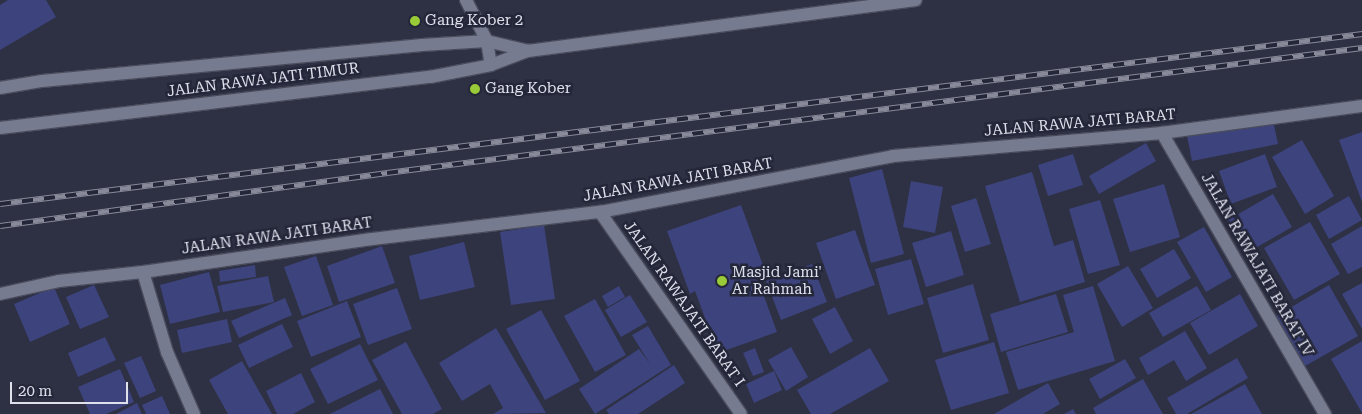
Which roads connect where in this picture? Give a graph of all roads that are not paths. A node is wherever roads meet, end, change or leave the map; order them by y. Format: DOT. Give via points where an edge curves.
graph roads {
  1 [pos="466,0"];
  2 [pos="916,0"];
  3 [pos="487,41"];
  4 [pos="528,51"];
  5 [pos="491,65"];
  6 [pos="0,88"];
  7 [pos="1362,106"];
  8 [pos="0,128"];
  9 [pos="1162,133"];
  10 [pos="600,212"];
  11 [pos="143,272"];
  12 [pos="0,294"];
  13 [pos="194,414"];
  14 [pos="741,414"];
  15 [pos="1325,414"];
  1 -- 3 [label="street"];
  2 -- 4 [label="street, JALAN RAWA JATI TIMUR"];
  3 -- 4 [label="street, JALAN RAWA JATI TIMUR"];
  3 -- 5 [label="street"];
  3 -- 6 [label="street, JALAN RAWA JATI TIMUR"];
  4 -- 5 [label="street, JALAN RAWA JATI TIMUR"];
  5 -- 8 [label="street, JALAN RAWA JATI TIMUR" via="430,77"];
  7 -- 9 [label="street, JALAN RAWA JATI BARAT"];
  9 -- 10 [label="street, JALAN RAWA JATI BARAT" via="893,156"];
  9 -- 15 [label="street, JALAN RAWAJATI BARAT IV"];
  10 -- 11 [label="street, JALAN RAWA JATI BARAT" via="372,239"];
  10 -- 14 [label="street, JALAN RAWAJATI BARAT I"];
  11 -- 12 [label="street, JALAN RAWA JATI BARAT" via="59,281"];
  11 -- 13 [label="street" via="167,352"];
}
